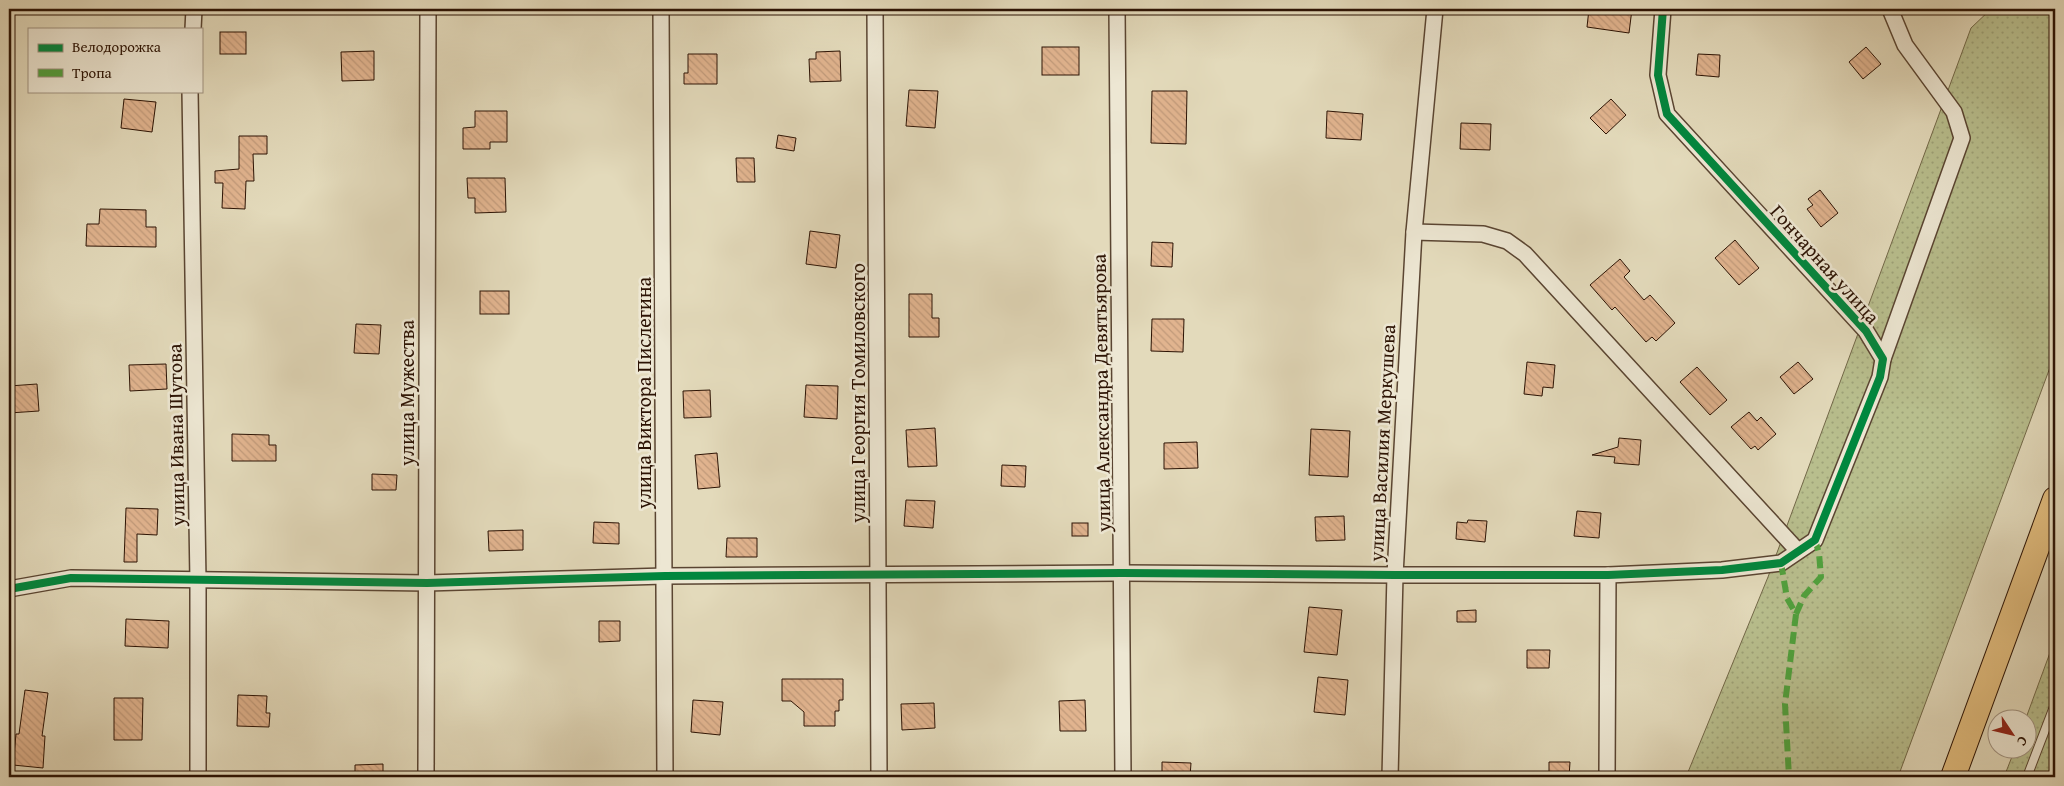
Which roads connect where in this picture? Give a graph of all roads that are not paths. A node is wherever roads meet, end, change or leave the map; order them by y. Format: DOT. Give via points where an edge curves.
graph roads {
  1 [pos="194,9"];
  2 [pos="428,9"];
  3 [pos="661,9"];
  4 [pos="875,9"];
  5 [pos="1117,9"];
  6 [pos="1435,9"];
  7 [pos="1663,9"];
  8 [pos="1890,9"];
  9 [pos="193,28"];
  10 [pos="190,92"];
  11 [pos="1414,232"];
  12 [pos="1883,359"];
  13 [pos="2055,499"];
  14 [pos="1798,551"];
  15 [pos="1122,573"];
  16 [pos="879,574"];
  17 [pos="1608,574"];
  18 [pos="665,576"];
  19 [pos="1395,576"];
  20 [pos="198,581"];
  21 [pos="427,583"];
  22 [pos="9,589"];
  23 [pos="2055,704"];
  24 [pos="198,777"];
  25 [pos="426,777"];
  26 [pos="665,777"];
  27 [pos="879,777"];
  28 [pos="1123,777"];
  29 [pos="1390,777"];
  30 [pos="1608,777"];
  31 [pos="1953,777"];
  32 [pos="2027,777"];
  1 -- 9 [label="street"];
  2 -- 21 [label="street, улица Мужества"];
  3 -- 18 [label="street, улица Виктора Пислегина"];
  4 -- 16 [label="street, улица Георгия Томиловского"];
  5 -- 15 [label="street, улица Александра Девятьярова"];
  6 -- 11 [label="street, улица Василия Меркушева"];
  7 -- 12 [label="street, Гончарная улица" via="1658,75 1667,114 1866,331"];
  8 -- 12 [label="street" via="1905,45 1954,112 1962,138"];
  10 -- 20 [label="street, улица Ивана Шутова"];
  11 -- 14 [label="street" via="1483,234 1507,241 1525,254"];
  11 -- 19 [label="street, улица Василия Меркушева"];
  12 -- 14 [label="street" via="1880,377 1815,540"];
  13 -- 31 [label="main road"];
  14 -- 17 [label="street" via="1781,563 1684,573"];
  15 -- 16 [label="street"];
  15 -- 19 [label="street"];
  15 -- 28 [label="street, улица Александра Девятьярова"];
  16 -- 18 [label="street"];
  16 -- 27 [label="street, улица Георгия Томиловского"];
  17 -- 19 [label="street"];
  17 -- 30 [label="street"];
  18 -- 21 [label="street"];
  18 -- 26 [label="street, улица Виктора Пислегина"];
  19 -- 29 [label="street, улица Василия Меркушева"];
  20 -- 21 [label="street"];
  20 -- 22 [label="street" via="71,578"];
  20 -- 24 [label="street, улица Ивана Шутова"];
  21 -- 25 [label="street, улица Мужества"];
  23 -- 32 [label="lane"];
}
